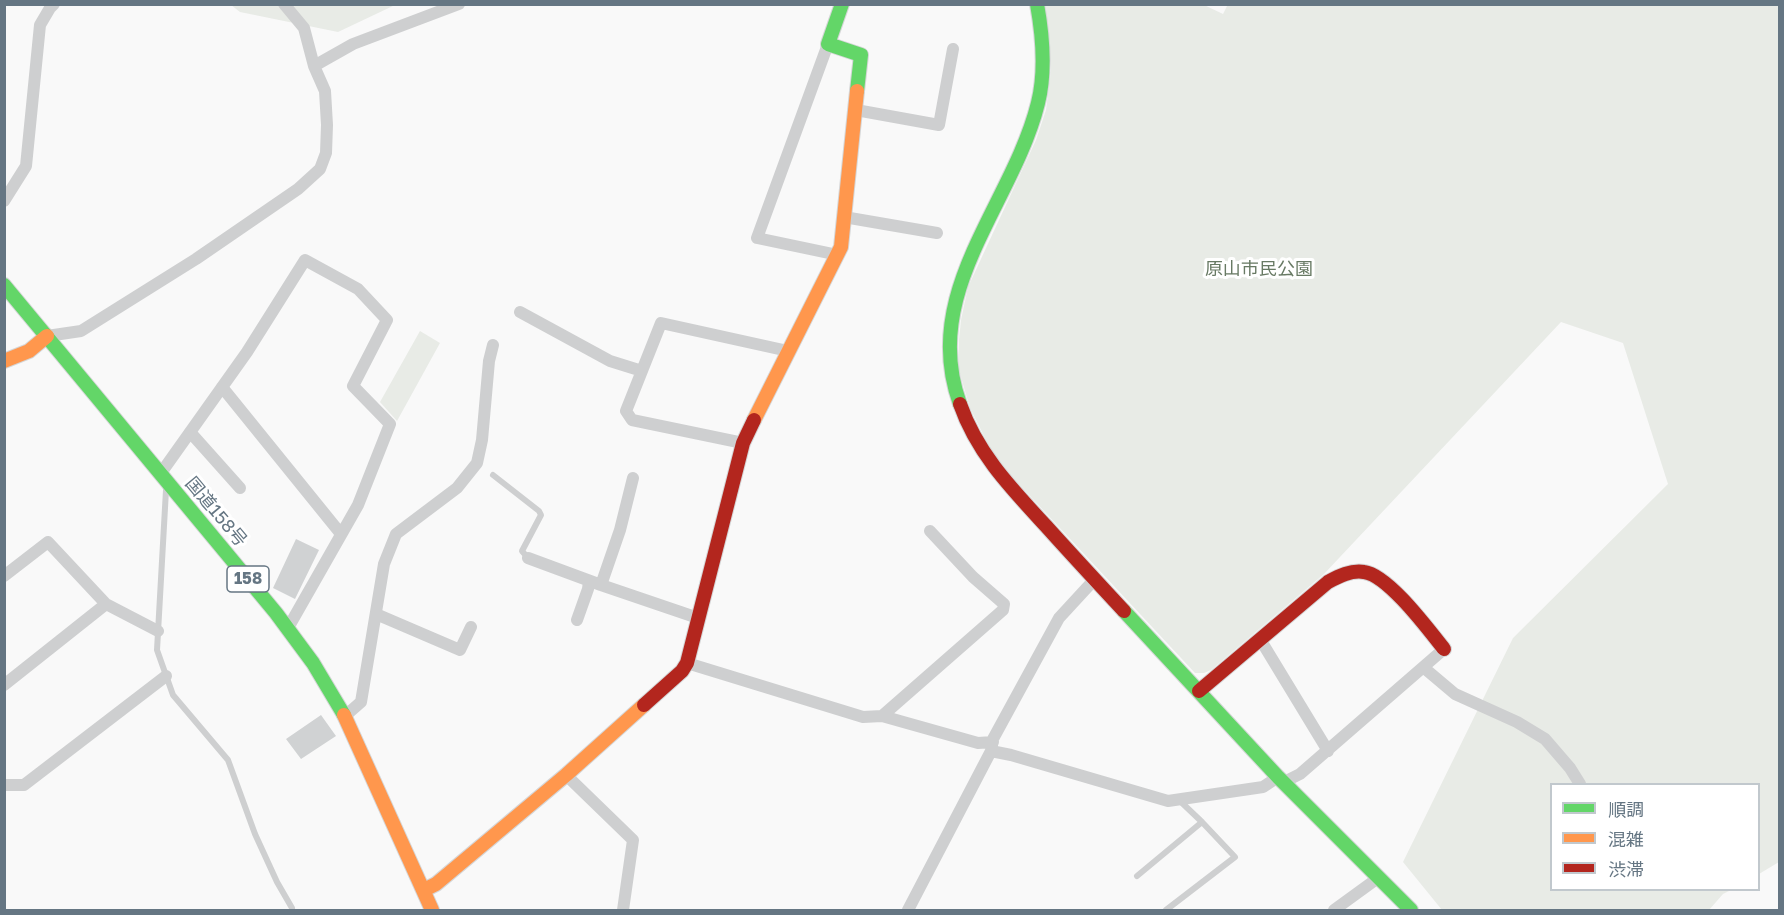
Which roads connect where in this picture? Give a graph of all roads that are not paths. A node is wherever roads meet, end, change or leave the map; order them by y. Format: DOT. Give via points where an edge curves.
graph roads {
  1 [pos="54,4"];
  2 [pos="284,4"];
  3 [pos="459,4"];
  4 [pos="842,4"];
  5 [pos="1037,4"];
  6 [pos="828,44"];
  7 [pos="953,49"];
  8 [pos="314,66"];
  9 [pos="856,110"];
  10 [pos="4,201"];
  11 [pos="844,217"];
  12 [pos="937,233"];
  13 [pos="838,255"];
  14 [pos="4,285"];
  15 [pos="520,312"];
  16 [pos="47,336"];
  17 [pos="493,345"];
  18 [pos="788,351"];
  19 [pos="4,361"];
  20 [pos="642,371"];
  21 [pos="222,387"];
  22 [pos="190,432"];
  23 [pos="743,443"];
  24 [pos="493,475"];
  25 [pos="164,477"];
  26 [pos="633,478"];
  27 [pos="240,488"];
  28 [pos="930,531"];
  29 [pos="341,534"];
  30 [pos="528,558"];
  31 [pos="4,576"];
  32 [pos="589,580"];
  33 [pos="1094,580"];
  34 [pos="601,585"];
  35 [pos="106,604"];
  36 [pos="376,614"];
  37 [pos="698,618"];
  38 [pos="577,620"];
  39 [pos="471,627"];
  40 [pos="288,628"];
  41 [pos="158,631"];
  42 [pos="1260,639"];
  43 [pos="1444,649"];
  44 [pos="687,663"];
  45 [pos="1423,667"];
  46 [pos="166,676"];
  47 [pos="4,685"];
  48 [pos="1199,691"];
  49 [pos="345,716"];
  50 [pos="882,716"];
  51 [pos="992,747"];
  52 [pos="1328,751"];
  53 [pos="566,775"];
  54 [pos="1281,780"];
  55 [pos="1579,783"];
  56 [pos="4,785"];
  57 [pos="1180,800"];
  58 [pos="1202,822"];
  59 [pos="1137,876"];
  60 [pos="1378,878"];
  61 [pos="424,890"];
  62 [pos="292,908"];
  63 [pos="432,910"];
  64 [pos="623,910"];
  65 [pos="908,910"];
  66 [pos="1166,910"];
  67 [pos="1334,910"];
  68 [pos="1411,910"];
  1 -- 10 [label="street" via="40,25 26,166"];
  2 -- 8 [label="street" via="304,28"];
  3 -- 8 [label="street" via="353,44"];
  4 -- 6 [label="main road"];
  5 -- 33 [label="main road" via="1043,59 1038,102 957,293 951,332 952,375 965,420 986,458"];
  6 -- 9 [label="main road" via="861,56"];
  6 -- 13 [label="street" via="757,238"];
  7 -- 9 [label="street" via="939,125"];
  8 -- 16 [label="street" via="325,91 326,153 321,169 196,259 81,331"];
  9 -- 11 [label="main road"];
  11 -- 12 [label="street"];
  11 -- 13 [label="main road"];
  13 -- 18 [label="main road"];
  14 -- 16 [label="main road, 国道158号 / 158"];
  15 -- 20 [label="street" via="610,361"];
  16 -- 19 [label="main road" via="28,351"];
  16 -- 25 [label="main road, 国道158号 / 158"];
  17 -- 36 [label="street" via="477,463 457,488 396,534 384,564"];
  18 -- 20 [label="street" via="661,323"];
  18 -- 23 [label="main road"];
  20 -- 23 [label="street" via="626,411 632,420"];
  21 -- 22 [label="street"];
  21 -- 29 [label="street"];
  21 -- 29 [label="street" via="305,260 358,289 387,320 352,386 390,424 358,505"];
  22 -- 25 [label="street"];
  22 -- 27 [label="street"];
  23 -- 37 [label="main road"];
  24 -- 30 [label="lane" via="533,504 541,515 522,551"];
  25 -- 40 [label="main road, 国道158号 / 158"];
  25 -- 41 [label="lane"];
  26 -- 34 [label="street"];
  28 -- 50 [label="street" via="1004,604 1004,610"];
  29 -- 40 [label="street"];
  30 -- 32 [label="street"];
  31 -- 35 [label="street" via="48,542"];
  32 -- 34 [label="street"];
  32 -- 38 [label="street"];
  33 -- 48 [label="main road"];
  33 -- 51 [label="street" via="1059,618"];
  34 -- 37 [label="street"];
  35 -- 41 [label="street"];
  35 -- 47 [label="street"];
  36 -- 39 [label="street" via="460,650"];
  36 -- 49 [label="street" via="361,702"];
  37 -- 44 [label="main road"];
  40 -- 49 [label="main road, 国道158号 / 158"];
  41 -- 46 [label="lane" via="157,650"];
  42 -- 43 [label="main road" via="1328,582 1360,571 1383,578"];
  42 -- 48 [label="main road"];
  42 -- 52 [label="street"];
  43 -- 45 [label="street"];
  44 -- 50 [label="street" via="863,717"];
  44 -- 53 [label="main road"];
  45 -- 52 [label="street"];
  45 -- 55 [label="street" via="1455,694 1545,739"];
  46 -- 56 [label="street" via="24,784"];
  46 -- 62 [label="lane" via="173,695 228,760 255,834"];
  48 -- 54 [label="main road"];
  49 -- 61 [label="main road, 国道158号 / 158"];
  50 -- 51 [label="street"];
  51 -- 57 [label="street" via="1168,801"];
  51 -- 65 [label="street"];
  52 -- 54 [label="street" via="1300,774"];
  53 -- 61 [label="main road"];
  53 -- 64 [label="street" via="633,840"];
  54 -- 57 [label="street" via="1263,787"];
  54 -- 60 [label="main road"];
  57 -- 58 [label="lane"];
  58 -- 59 [label="lane"];
  58 -- 66 [label="lane" via="1235,857"];
  60 -- 67 [label="street"];
  60 -- 68 [label="main road"];
  61 -- 63 [label="main road, 国道158号 / 158"];
}
